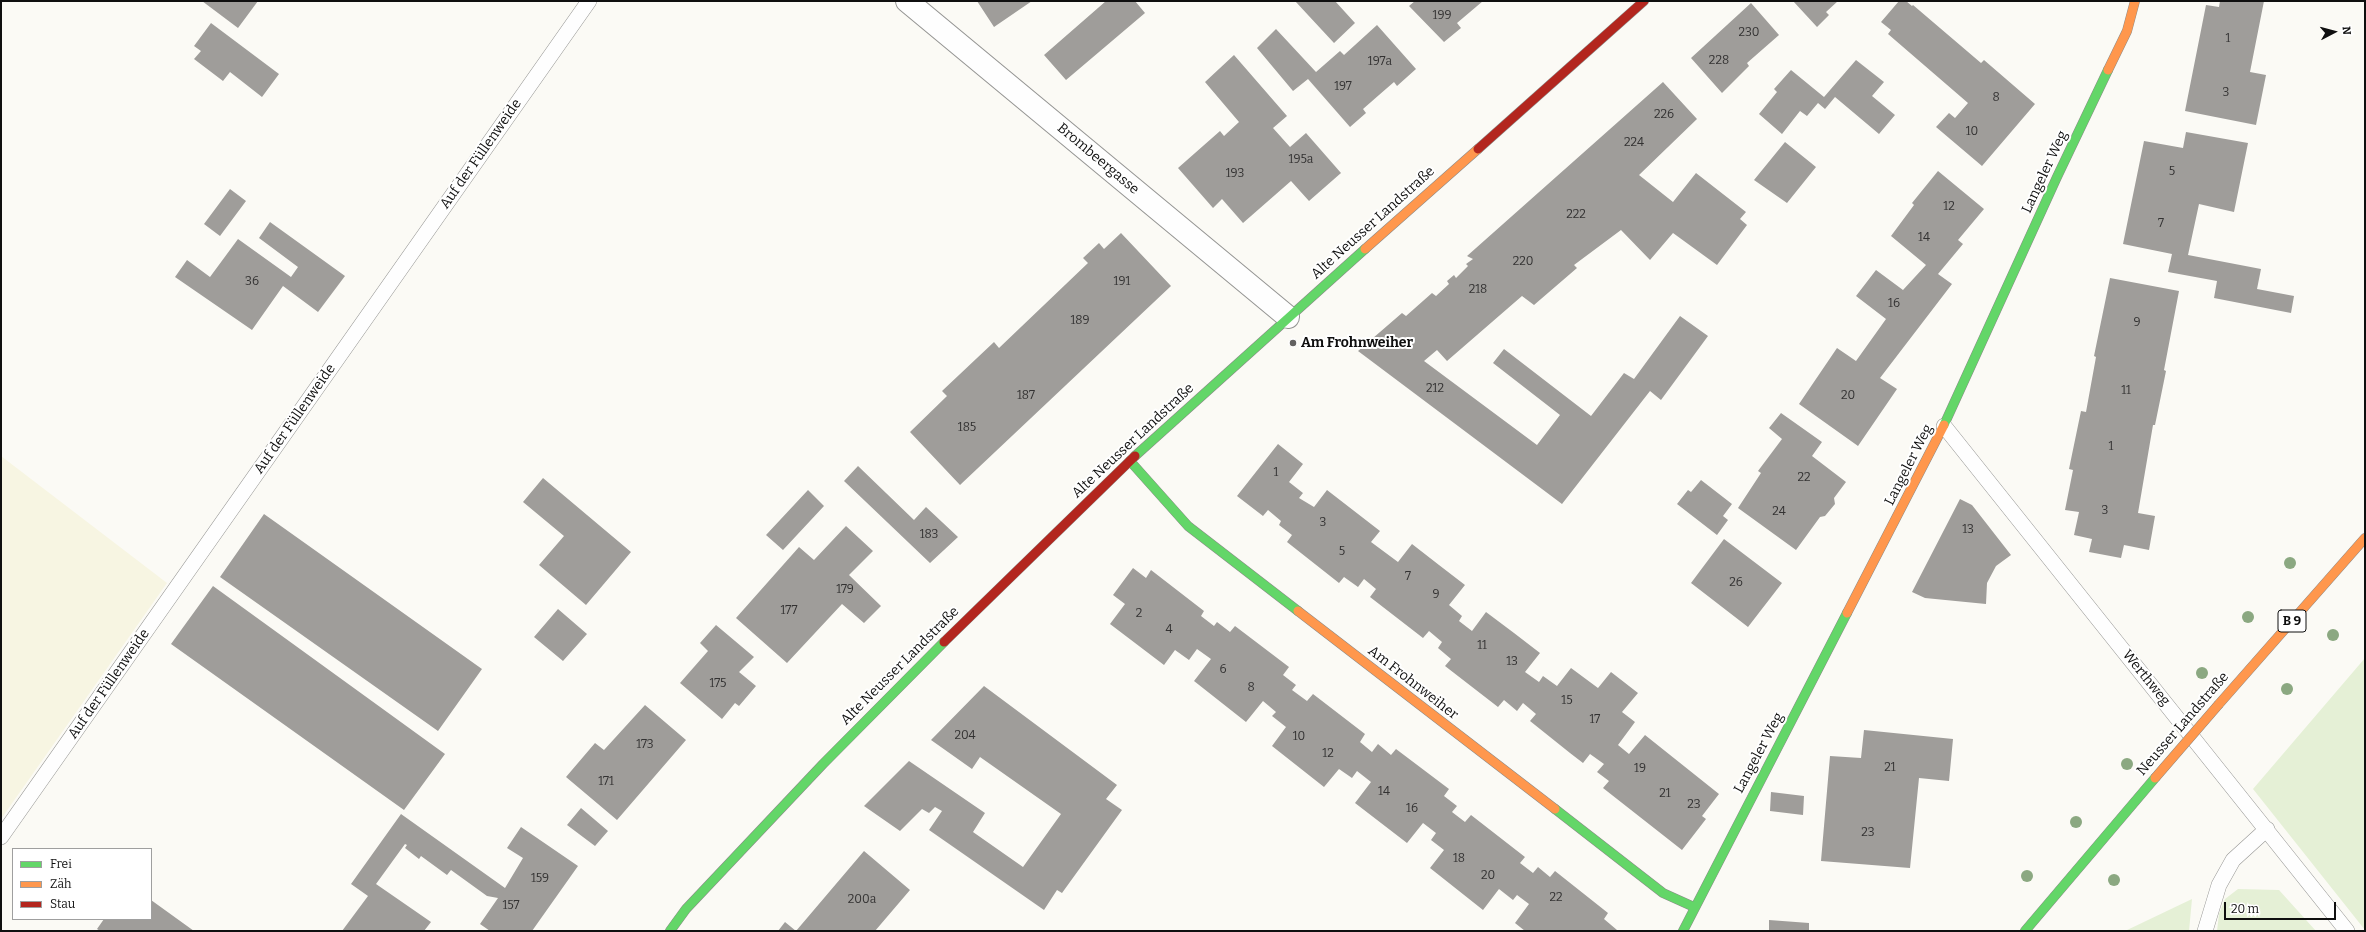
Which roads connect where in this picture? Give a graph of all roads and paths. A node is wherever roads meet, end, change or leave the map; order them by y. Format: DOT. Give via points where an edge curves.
graph roads {
  1 [pos="589,1"];
  2 [pos="907,1"];
  3 [pos="1644,1"];
  4 [pos="2135,1"];
  5 [pos="1288,318"];
  6 [pos="1944,426"];
  7 [pos="1130,461"];
  8 [pos="2365,538"];
  9 [pos="2267,829"];
  10 [pos="1,837"];
  11 [pos="1694,907"];
  12 [pos="670,931"];
  13 [pos="1682,931"];
  14 [pos="2025,931"];
  15 [pos="2205,931"];
  16 [pos="2347,931"];
  1 -- 10 [label="lane, Auf der Füllenweide"];
  2 -- 5 [label="street, Brombeergasse"];
  3 -- 5 [label="main road, Alte Neusser Landstraße"];
  4 -- 6 [label="main road, Langeler Weg" via="2127,31 2057,177"];
  5 -- 7 [label="main road, Alte Neusser Landstraße"];
  6 -- 9 [label="lane, Werthweg"];
  6 -- 11 [label="main road, Langeler Weg"];
  7 -- 11 [label="main road, Am Frohnweiher" via="1188,526 1663,893"];
  7 -- 12 [label="main road, Alte Neusser Landstraße" via="964,621 823,764 686,909"];
  8 -- 14 [label="main road, Neusser Landstraße / B 9, bridge"];
  9 -- 15 [label="lane" via="2233,860 2220,885"];
  9 -- 16 [label="lane, Werthweg"];
  11 -- 13 [label="main road, Langeler Weg"];
}
